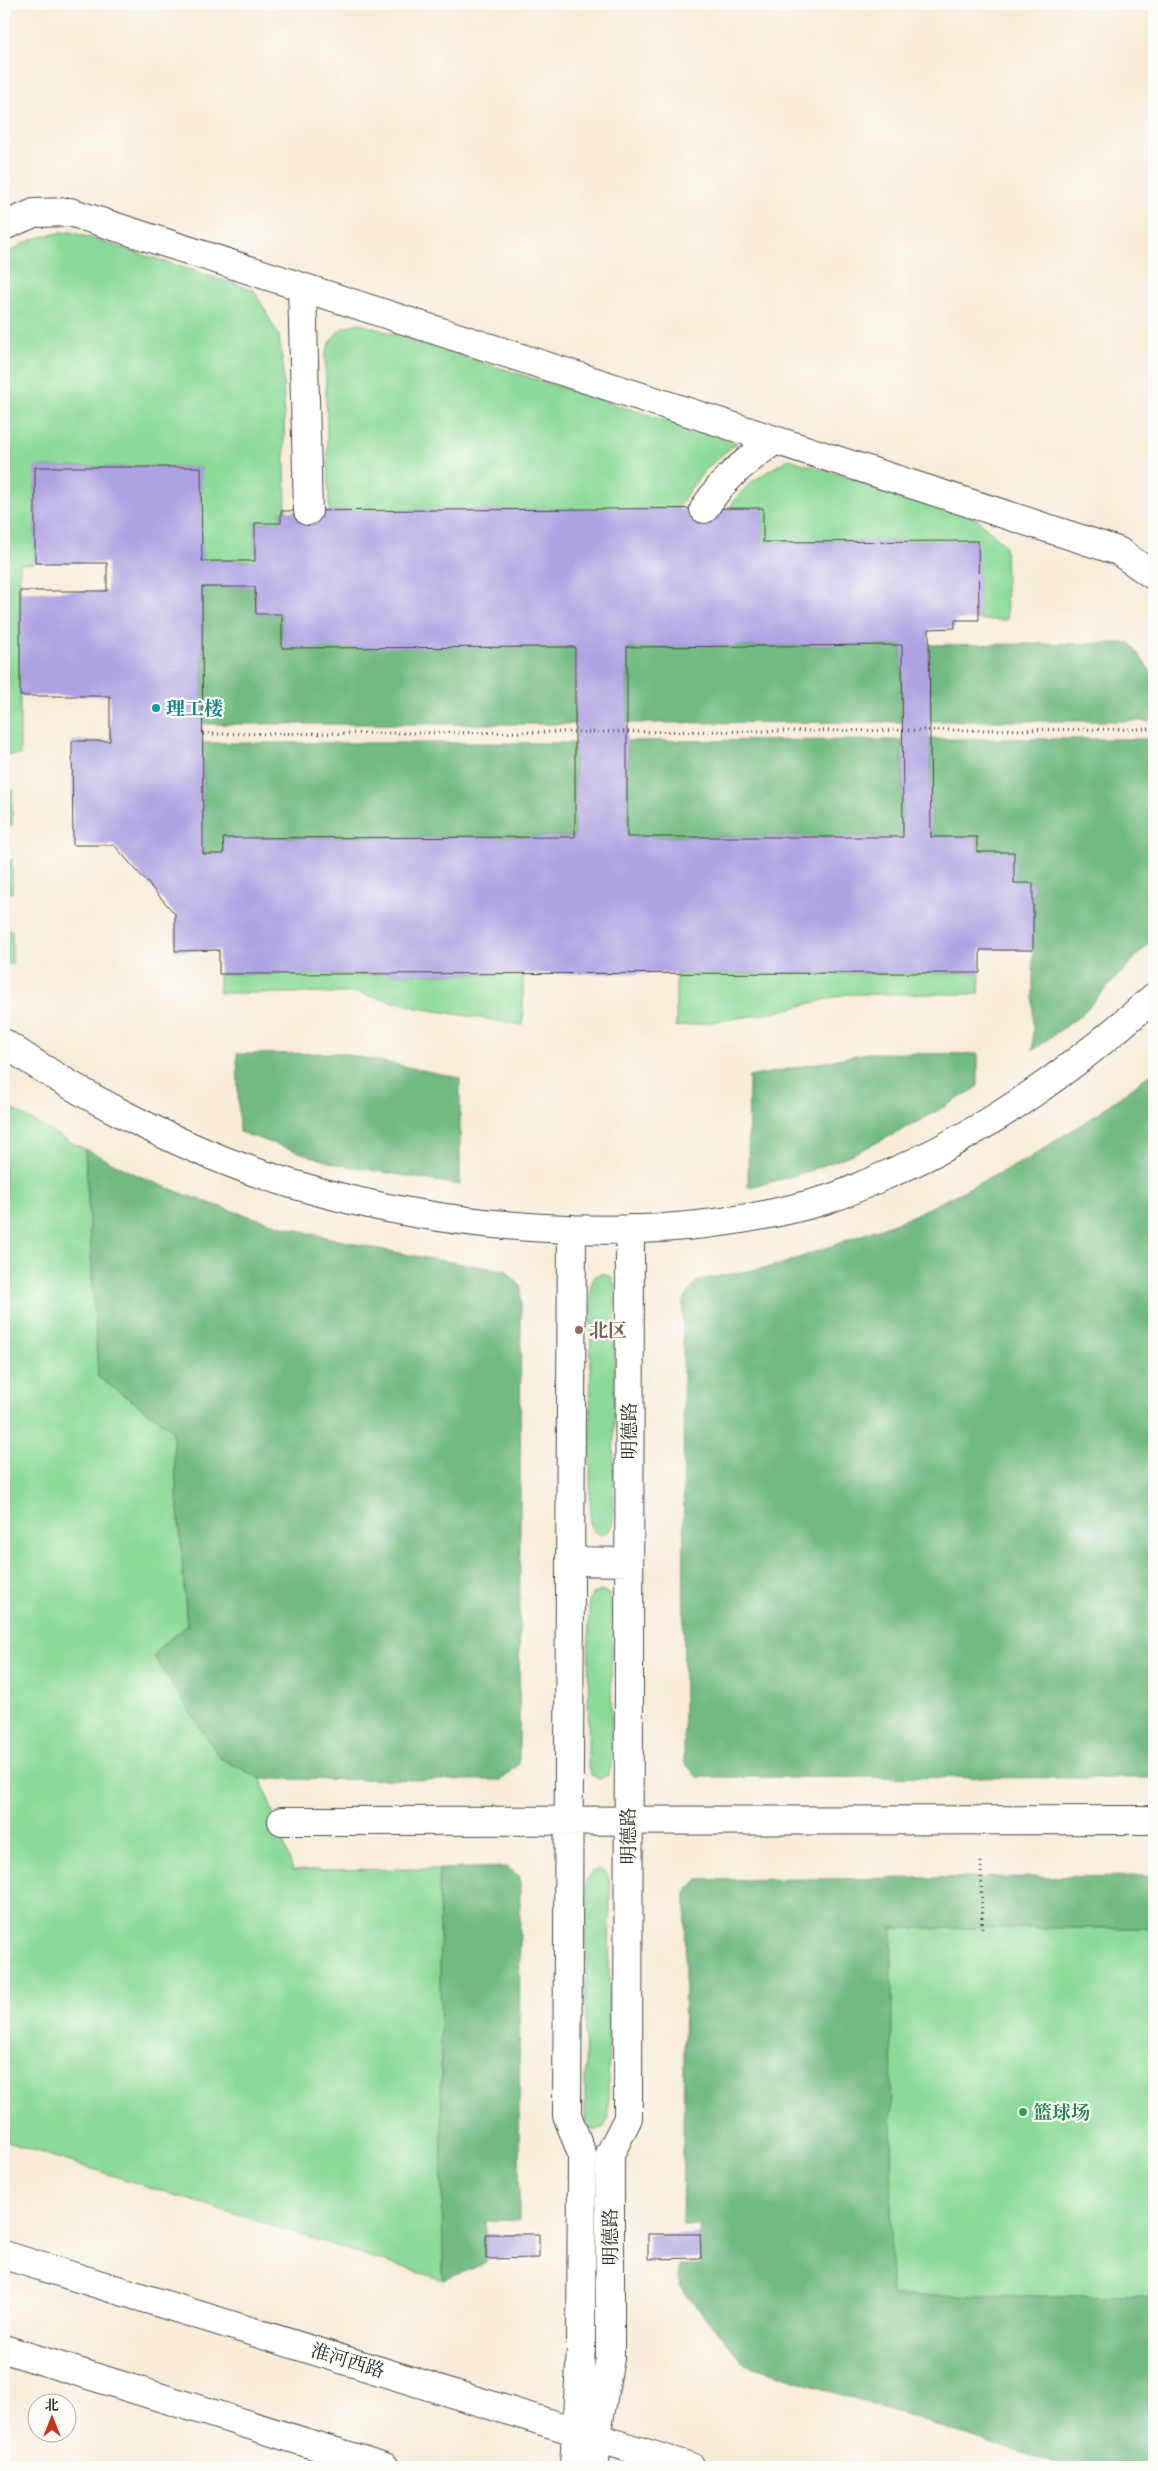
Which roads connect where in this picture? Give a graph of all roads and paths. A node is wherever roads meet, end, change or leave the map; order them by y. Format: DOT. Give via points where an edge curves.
graph roads {
  1 [pos="4,226"];
  2 [pos="302,287"];
  3 [pos="775,440"];
  4 [pos="704,509"];
  5 [pos="308,511"];
  6 [pos="1154,576"];
  7 [pos="1154,729"];
  8 [pos="202,734"];
  9 [pos="1154,997"];
  10 [pos="4,1043"];
  11 [pos="572,1229"];
  12 [pos="630,1229"];
  13 [pos="570,1561"];
  14 [pos="629,1562"];
  15 [pos="569,1820"];
  16 [pos="628,1820"];
  17 [pos="1154,1820"];
  18 [pos="282,1821"];
  19 [pos="981,1862"];
  20 [pos="982,1928"];
  21 [pos="4,2255"];
  22 [pos="4,2349"];
  23 [pos="586,2434"];
  24 [pos="385,2467"];
  25 [pos="574,2467"];
  26 [pos="595,2467"];
  27 [pos="692,2467"];
  1 -- 2 [label="main road" via="34,214 70,212"];
  2 -- 3 [label="main road"];
  2 -- 5 [label="main road"];
  3 -- 4 [label="main road" via="735,468"];
  3 -- 6 [label="main road" via="1118,551"];
  7 -- 8 [label="path"];
  9 -- 12 [label="main road" via="1077,1063 1030,1096 968,1136 900,1170 828,1200 755,1218"];
  10 -- 11 [label="main road" via="92,1096 172,1138 254,1172 341,1198 428,1214"];
  11 -- 12 [label="main road"];
  11 -- 13 [label="main road, 明德路"];
  12 -- 14 [label="main road, 明德路"];
  13 -- 14 [label="main road"];
  13 -- 15 [label="main road, 明德路"];
  14 -- 16 [label="main road, 明德路"];
  15 -- 16 [label="main road"];
  15 -- 18 [label="main road"];
  15 -- 23 [label="main road, 明德路" via="567,2115 582,2154 581,2349"];
  16 -- 17 [label="main road"];
  16 -- 23 [label="main road, 明德路" via="628,2118 610,2154 610,2358"];
  19 -- 20 [label="path"];
  21 -- 23 [label="main road, 淮河西路"];
  22 -- 24 [label="main road"];
  23 -- 25 [label="main road"];
  23 -- 26 [label="main road"];
  23 -- 27 [label="main road, 淮河西路"];
}
